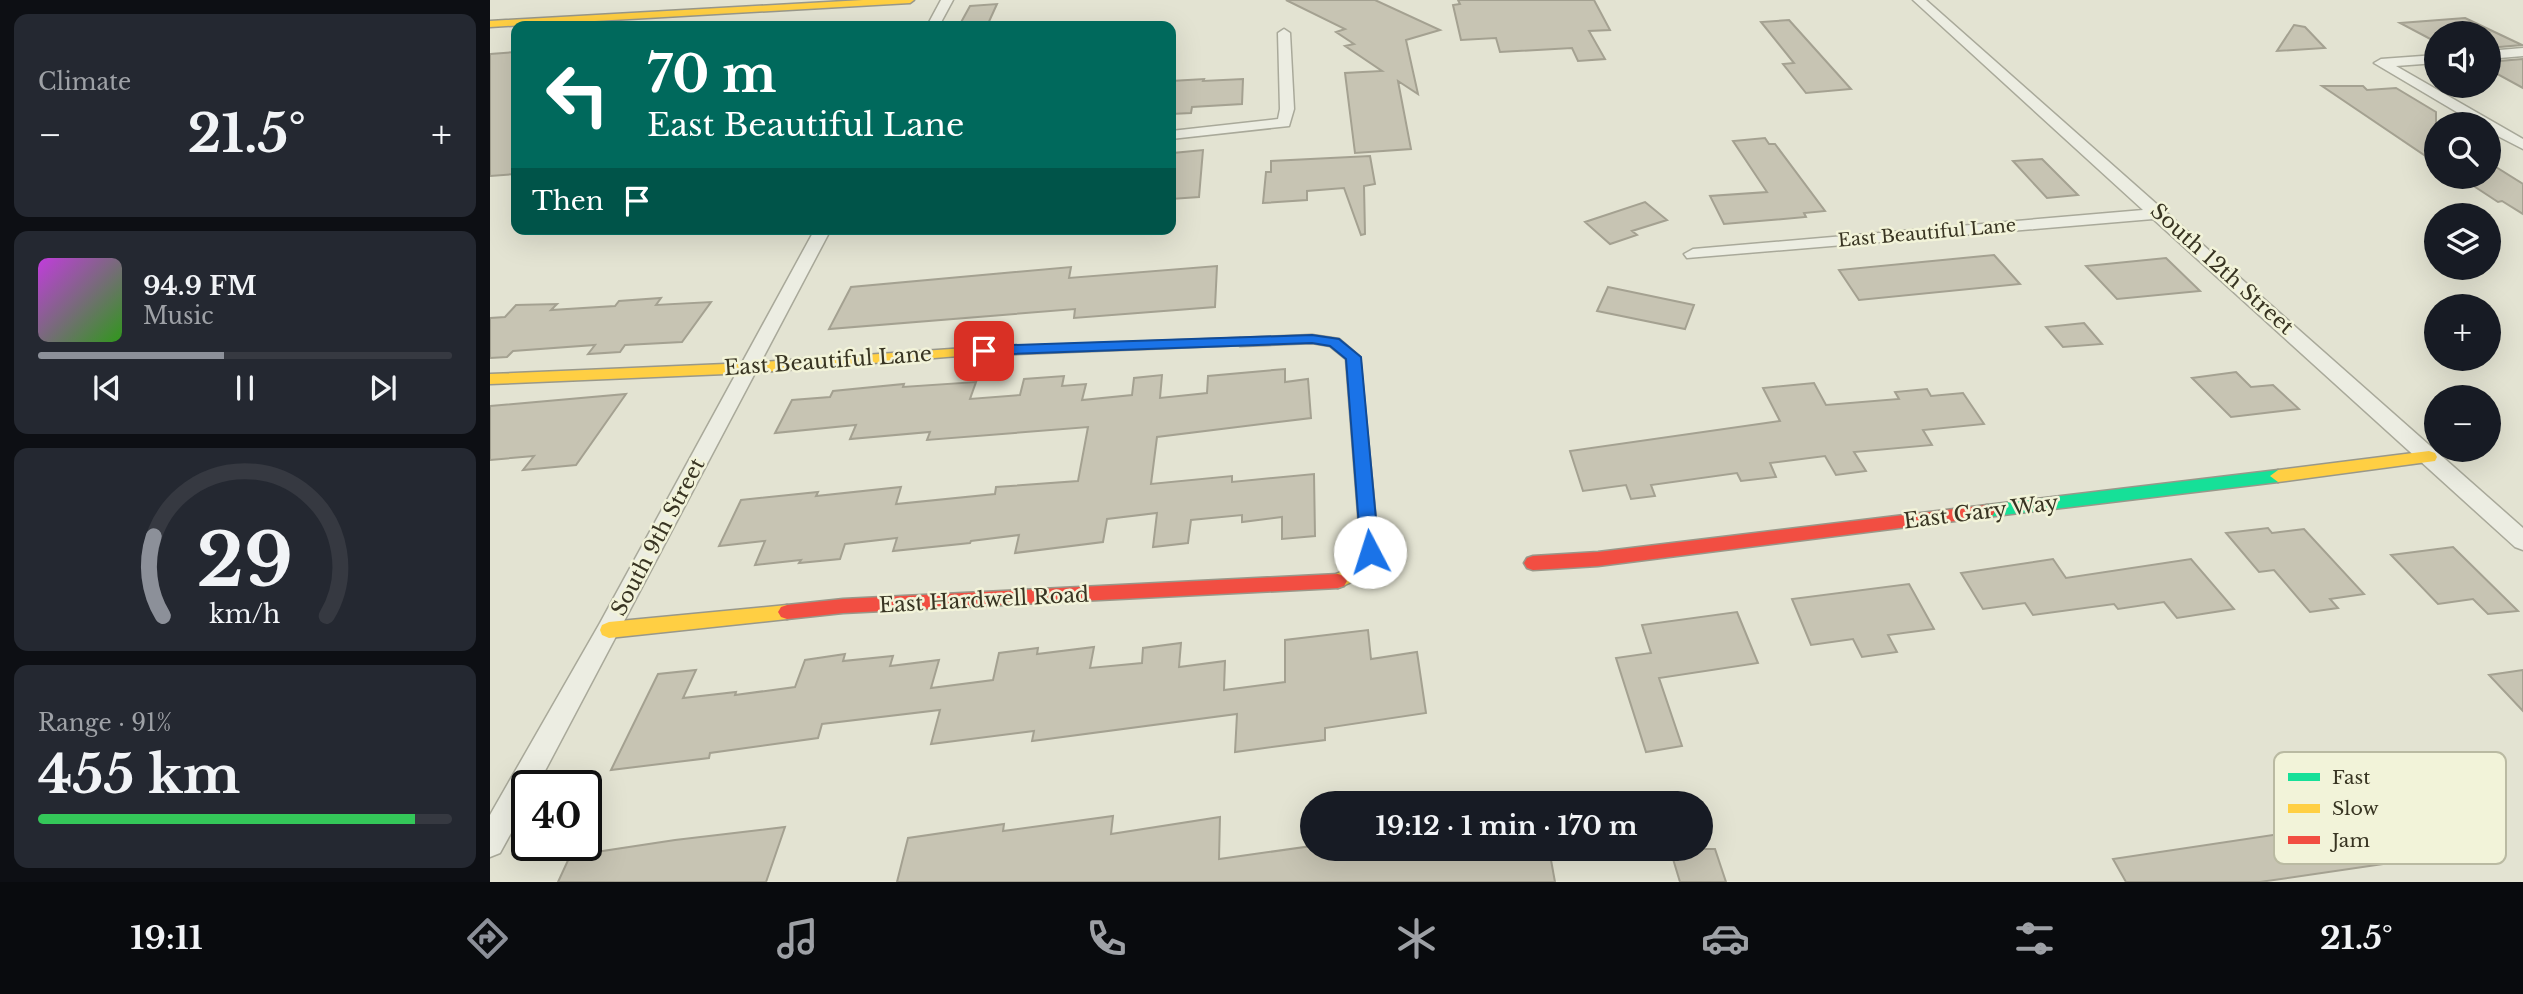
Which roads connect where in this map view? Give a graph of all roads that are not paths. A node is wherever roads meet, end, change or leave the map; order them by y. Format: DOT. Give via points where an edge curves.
graph roads {
  1 [pos="733,0"];
  2 [pos="910,0"];
  3 [pos="947,0"];
  4 [pos="1919,0"];
  5 [pos="616,12"];
  6 [pos="490,14"];
  7 [pos="522,21"];
  8 [pos="936,21"];
  9 [pos="511,22"];
  10 [pos="490,24"];
  11 [pos="1284,33"];
  12 [pos="2523,52"];
  13 [pos="2501,54"];
  14 [pos="2424,60"];
  15 [pos="2424,88"];
  16 [pos="2441,98"];
  17 [pos="2466,112"];
  18 [pos="2501,132"];
  19 [pos="1176,134"];
  20 [pos="2523,145"];
  21 [pos="2160,213"];
  22 [pos="820,235"];
  23 [pos="1693,254"];
  24 [pos="749,368"];
  25 [pos="490,379"];
  26 [pos="2424,452"];
  27 [pos="2424,458"];
  28 [pos="2435,462"];
  29 [pos="2523,541"];
  30 [pos="1533,563"];
  31 [pos="1357,572"];
  32 [pos="609,629"];
  33 [pos="490,843"];
  1 -- 5 [label="street"];
  2 -- 5 [label="street"];
  3 -- 8 [label="street"];
  4 -- 21 [label="street, South 12th Street"];
  5 -- 6 [label="street"];
  5 -- 7 [label="street"];
  9 -- 10 [label="street"];
  11 -- 19 [label="street" via="1284,123"];
  12 -- 13 [label="street"];
  14 -- 15 [label="street" via="2381,63"];
  16 -- 17 [label="street"];
  18 -- 20 [label="street"];
  21 -- 23 [label="street, East Beautiful Lane"];
  21 -- 26 [label="street, South 12th Street"];
  22 -- 24 [label="street, South 9th Street"];
  24 -- 25 [label="street, East Beautiful Lane"];
  24 -- 31 [label="street, East Beautiful Lane" via="961,352 1312,339 1334,342 1353,357 1370,552"];
  24 -- 32 [label="street, South 9th Street"];
  27 -- 30 [label="street, East Gary Way" via="1598,559"];
  28 -- 29 [label="street, South 12th Street"];
  31 -- 32 [label="street, East Hardwell Road" via="1335,583 1296,587 844,606"];
  32 -- 33 [label="street, South 9th Street"];
}
